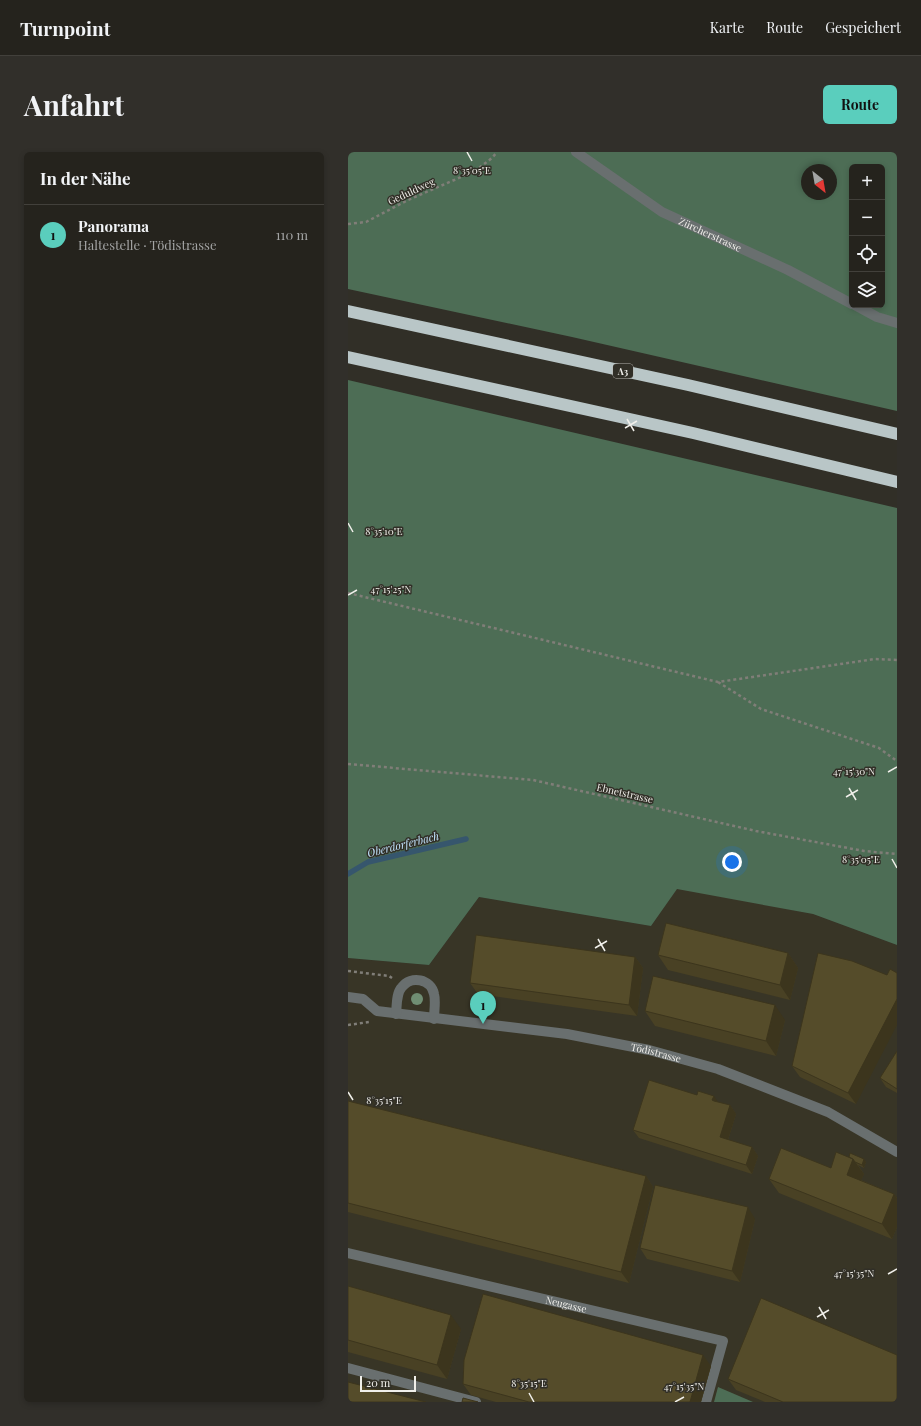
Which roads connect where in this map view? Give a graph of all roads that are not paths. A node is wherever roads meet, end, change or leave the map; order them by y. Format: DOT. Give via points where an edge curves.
graph roads {
  1 [pos="576,152"];
  2 [pos="849,302"];
  3 [pos="860,308"];
  4 [pos="348,311"];
  5 [pos="897,323"];
  6 [pos="348,356"];
  7 [pos="897,434"];
  8 [pos="897,482"];
  9 [pos="348,997"];
  10 [pos="396,1014"];
  11 [pos="434,1019"];
  12 [pos="897,1152"];
  13 [pos="348,1253"];
  14 [pos="348,1368"];
  15 [pos="476,1402"];
  16 [pos="706,1402"];
  1 -- 2 [label="street, Zürcherstrasse" via="662,212 788,270"];
  3 -- 5 [label="street, Zürcherstrasse" via="877,317"];
  4 -- 7 [label="highway, A3" via="688,385"];
  6 -- 8 [label="highway" via="693,433"];
  9 -- 10 [label="street, Tödistrasse" via="363,999 377,1011"];
  10 -- 11 [label="street, Tödistrasse"];
  10 -- 11 [label="street" via="402,986 407,982 421,980 432,988 435,995"];
  11 -- 12 [label="street, Tödistrasse" via="602,1040 718,1069 828,1112"];
  13 -- 16 [label="street, Neugasse" via="723,1341"];
  14 -- 15 [label="street"];
}
